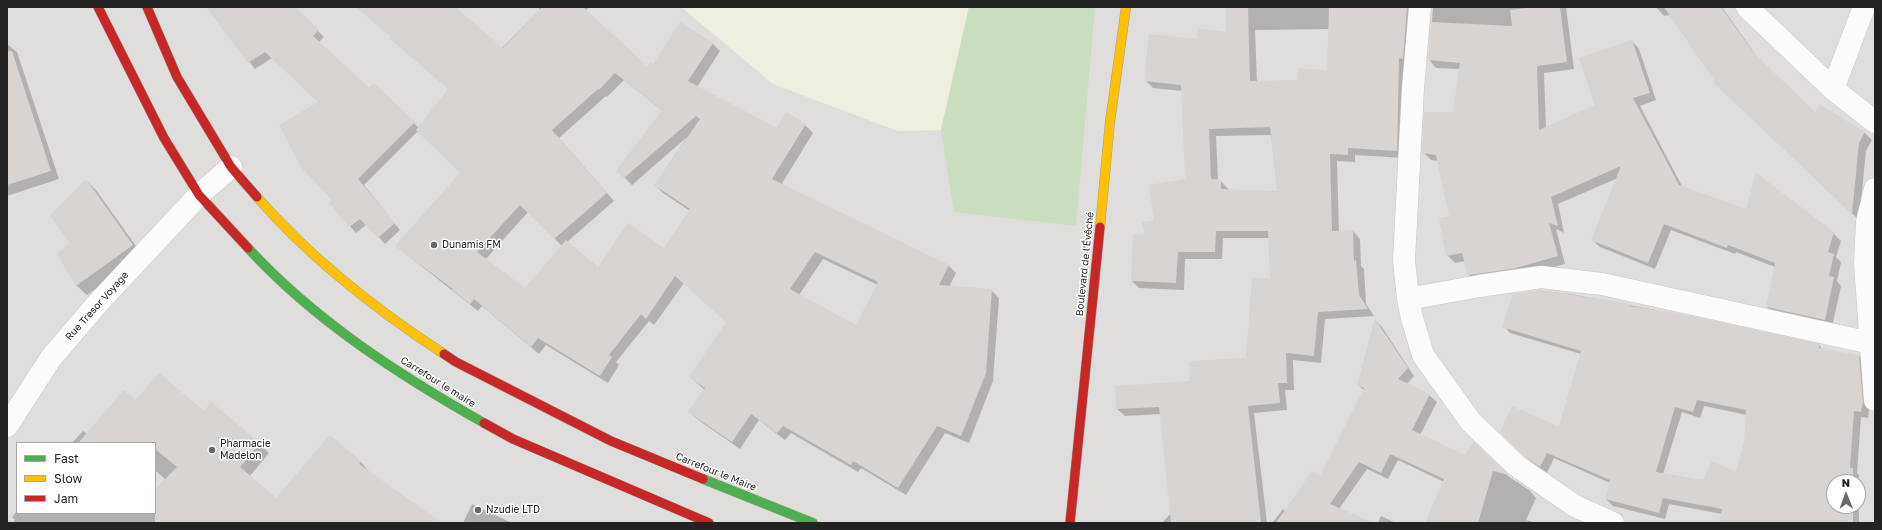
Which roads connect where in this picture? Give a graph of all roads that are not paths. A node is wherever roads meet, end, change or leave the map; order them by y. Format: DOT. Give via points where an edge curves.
graph roads {
  1 [pos="98,7"];
  2 [pos="147,7"];
  3 [pos="1126,7"];
  4 [pos="1420,7"];
  5 [pos="1747,7"];
  6 [pos="1864,7"];
  7 [pos="1833,89"];
  8 [pos="1875,122"];
  9 [pos="230,167"];
  10 [pos="1875,189"];
  11 [pos="199,194"];
  12 [pos="1408,299"];
  13 [pos="1871,343"];
  14 [pos="1875,400"];
  15 [pos="7,426"];
  16 [pos="709,523"];
  17 [pos="813,523"];
  18 [pos="1070,523"];
  19 [pos="1613,523"];
  1 -- 11 [label="main road, Carrefour le maire" via="164,138"];
  2 -- 9 [label="main road, Carrefour le Maire" via="177,77"];
  3 -- 18 [label="main road, Boulevard de l'Évêché" via="1110,122"];
  4 -- 12 [label="street" via="1404,260"];
  5 -- 7 [label="street"];
  6 -- 7 [label="street"];
  7 -- 8 [label="street"];
  9 -- 11 [label="street, Rue Tresor Voyage"];
  9 -- 17 [label="main road, Carrefour le Maire" via="276,218 336,276 398,324 456,362 611,441"];
  10 -- 13 [label="street" via="1867,222 1865,264"];
  11 -- 15 [label="street, Rue Tresor Voyage" via="50,358"];
  11 -- 16 [label="main road, Carrefour le maire" via="256,257 299,298 356,342 430,392 513,439"];
  12 -- 13 [label="street" via="1541,277 1602,284"];
  12 -- 19 [label="street" via="1424,355 1471,422 1517,466 1575,506"];
  13 -- 14 [label="street"];
}
